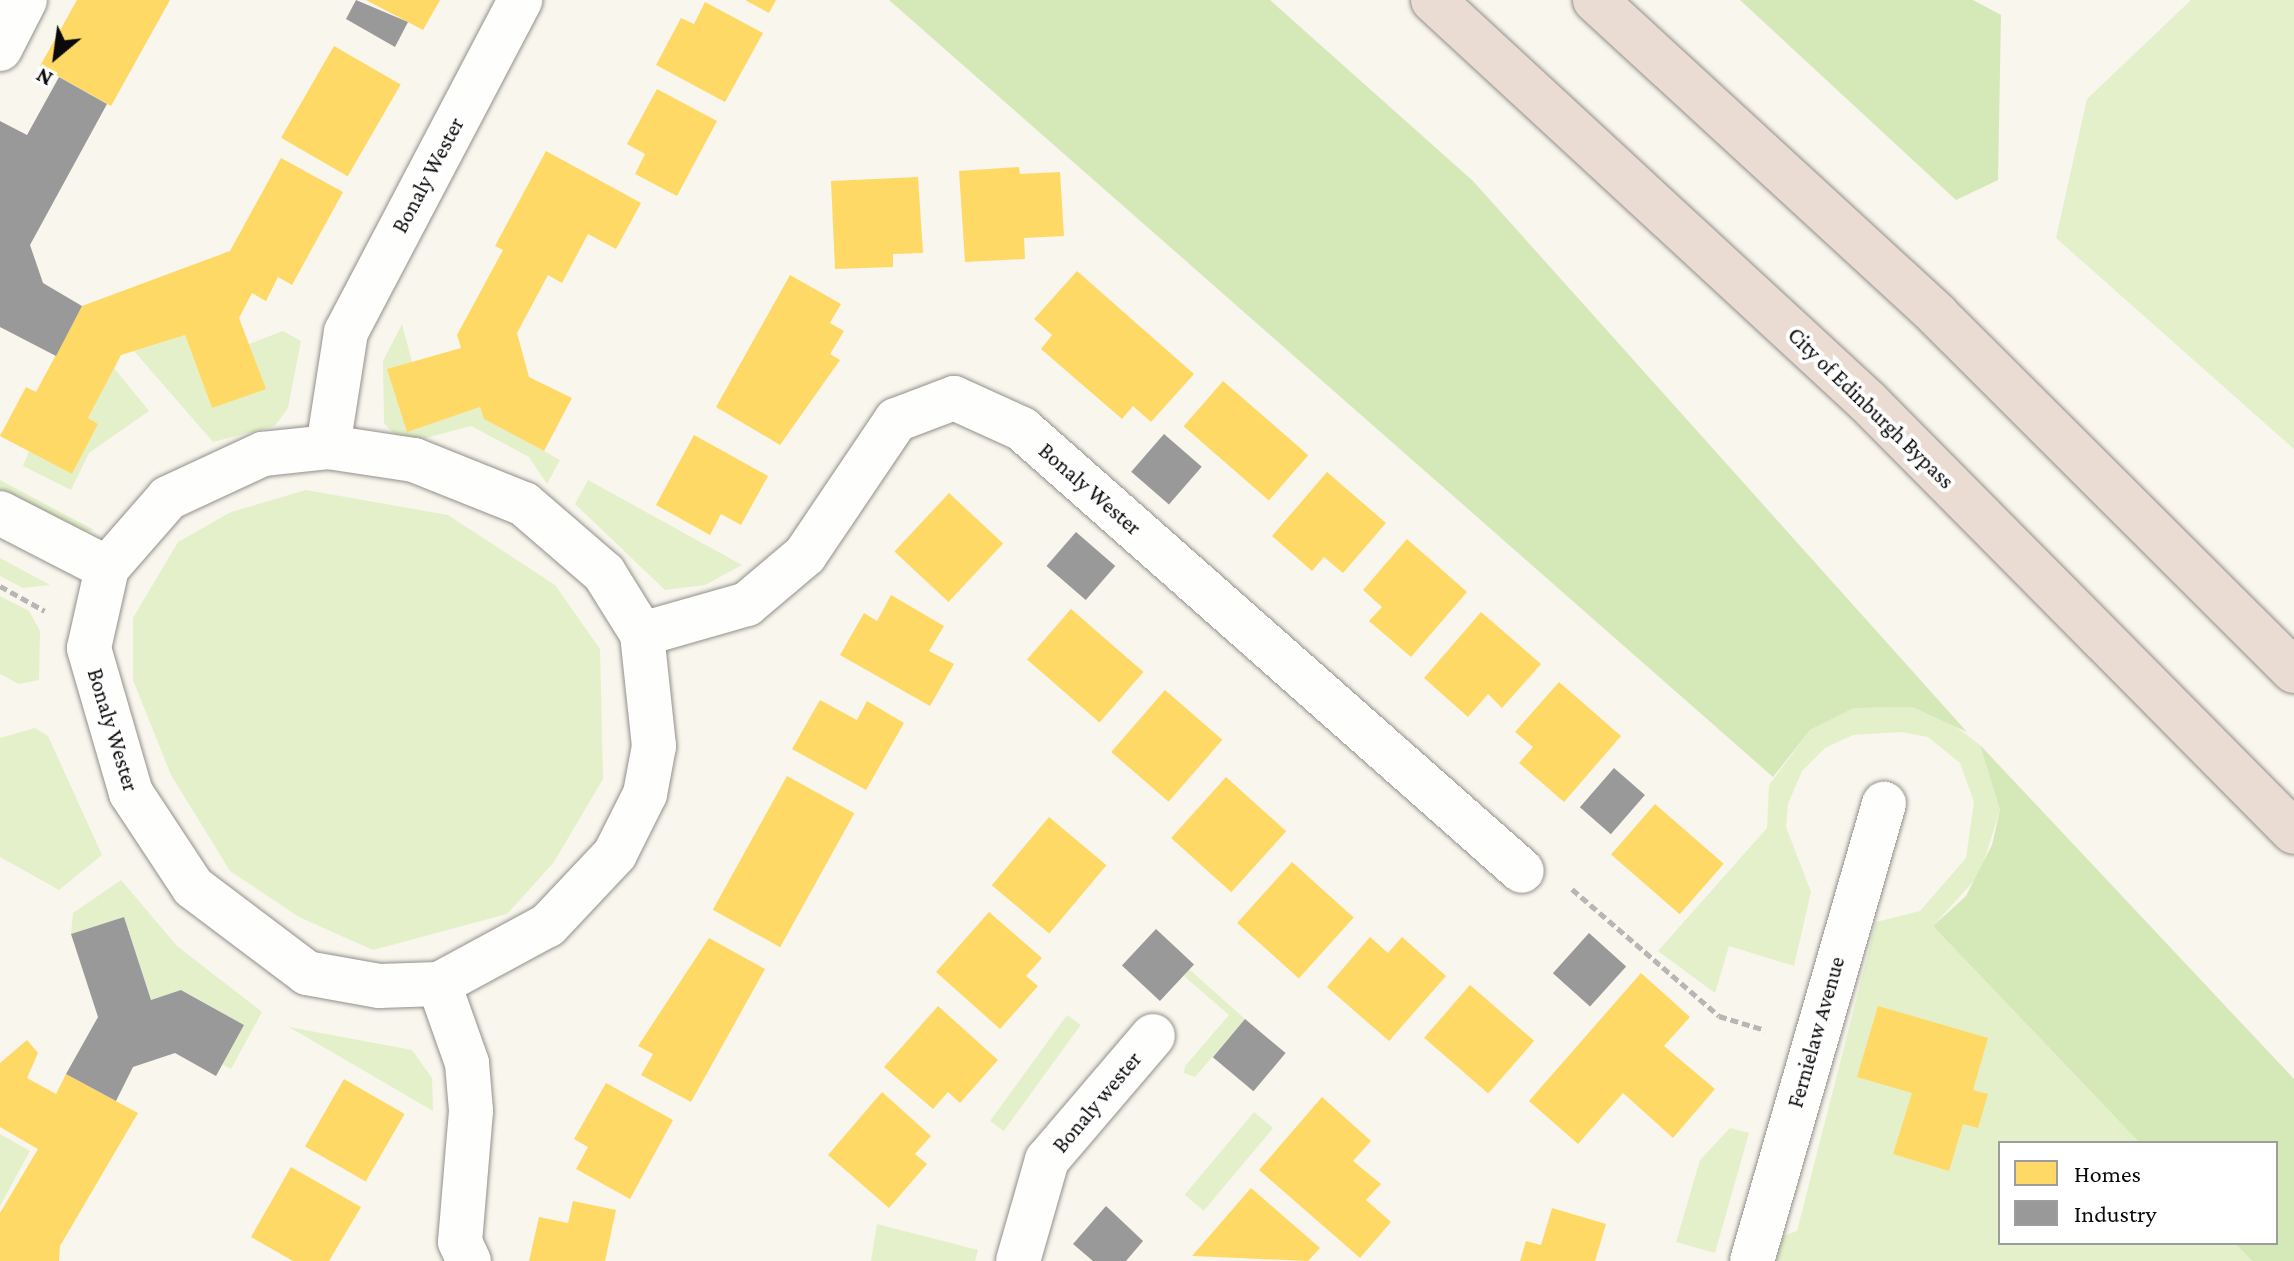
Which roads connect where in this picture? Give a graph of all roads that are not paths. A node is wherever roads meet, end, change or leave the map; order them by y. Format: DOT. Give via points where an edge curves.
graph roads {
  1 [pos="25,0"];
  2 [pos="520,0"];
  3 [pos="1433,0"];
  4 [pos="1595,0"];
  5 [pos="0,49"];
  6 [pos="328,447"];
  7 [pos="0,513"];
  8 [pos="107,568"];
  9 [pos="642,634"];
  10 [pos="2294,671"];
  11 [pos="1884,804"];
  12 [pos="2294,832"];
  13 [pos="1522,871"];
  14 [pos="439,984"];
  15 [pos="1153,1036"];
  16 [pos="469,1261"];
  17 [pos="1018,1261"];
  18 [pos="1752,1261"];
  1 -- 5 [label="street"];
  2 -- 6 [label="street, Bonaly Wester" via="346,332"];
  3 -- 12 [label="highway, City of Edinburgh Bypass" via="1868,402"];
  4 -- 10 [label="highway" via="1937,315"];
  6 -- 8 [label="street, Bonaly Wester" via="263,454 212,472 168,498"];
  6 -- 9 [label="street, Bonaly Wester" via="414,460 524,504 604,573"];
  7 -- 8 [label="street"];
  8 -- 14 [label="street, Bonaly Wester" via="89,648 97,686 131,793 184,877 232,924 307,973 379,986"];
  9 -- 13 [label="street, Bonaly Wester" via="747,604 805,555 896,420 925,403 954,398 1022,429"];
  9 -- 14 [label="street, Bonaly Wester" via="654,746 645,794 615,854 548,925"];
  11 -- 18 [label="street, Fernielaw Avenue"];
  14 -- 16 [label="street" via="467,1063 471,1111 460,1242"];
  15 -- 17 [label="street, Bonaly wester" via="1047,1160"];
}
